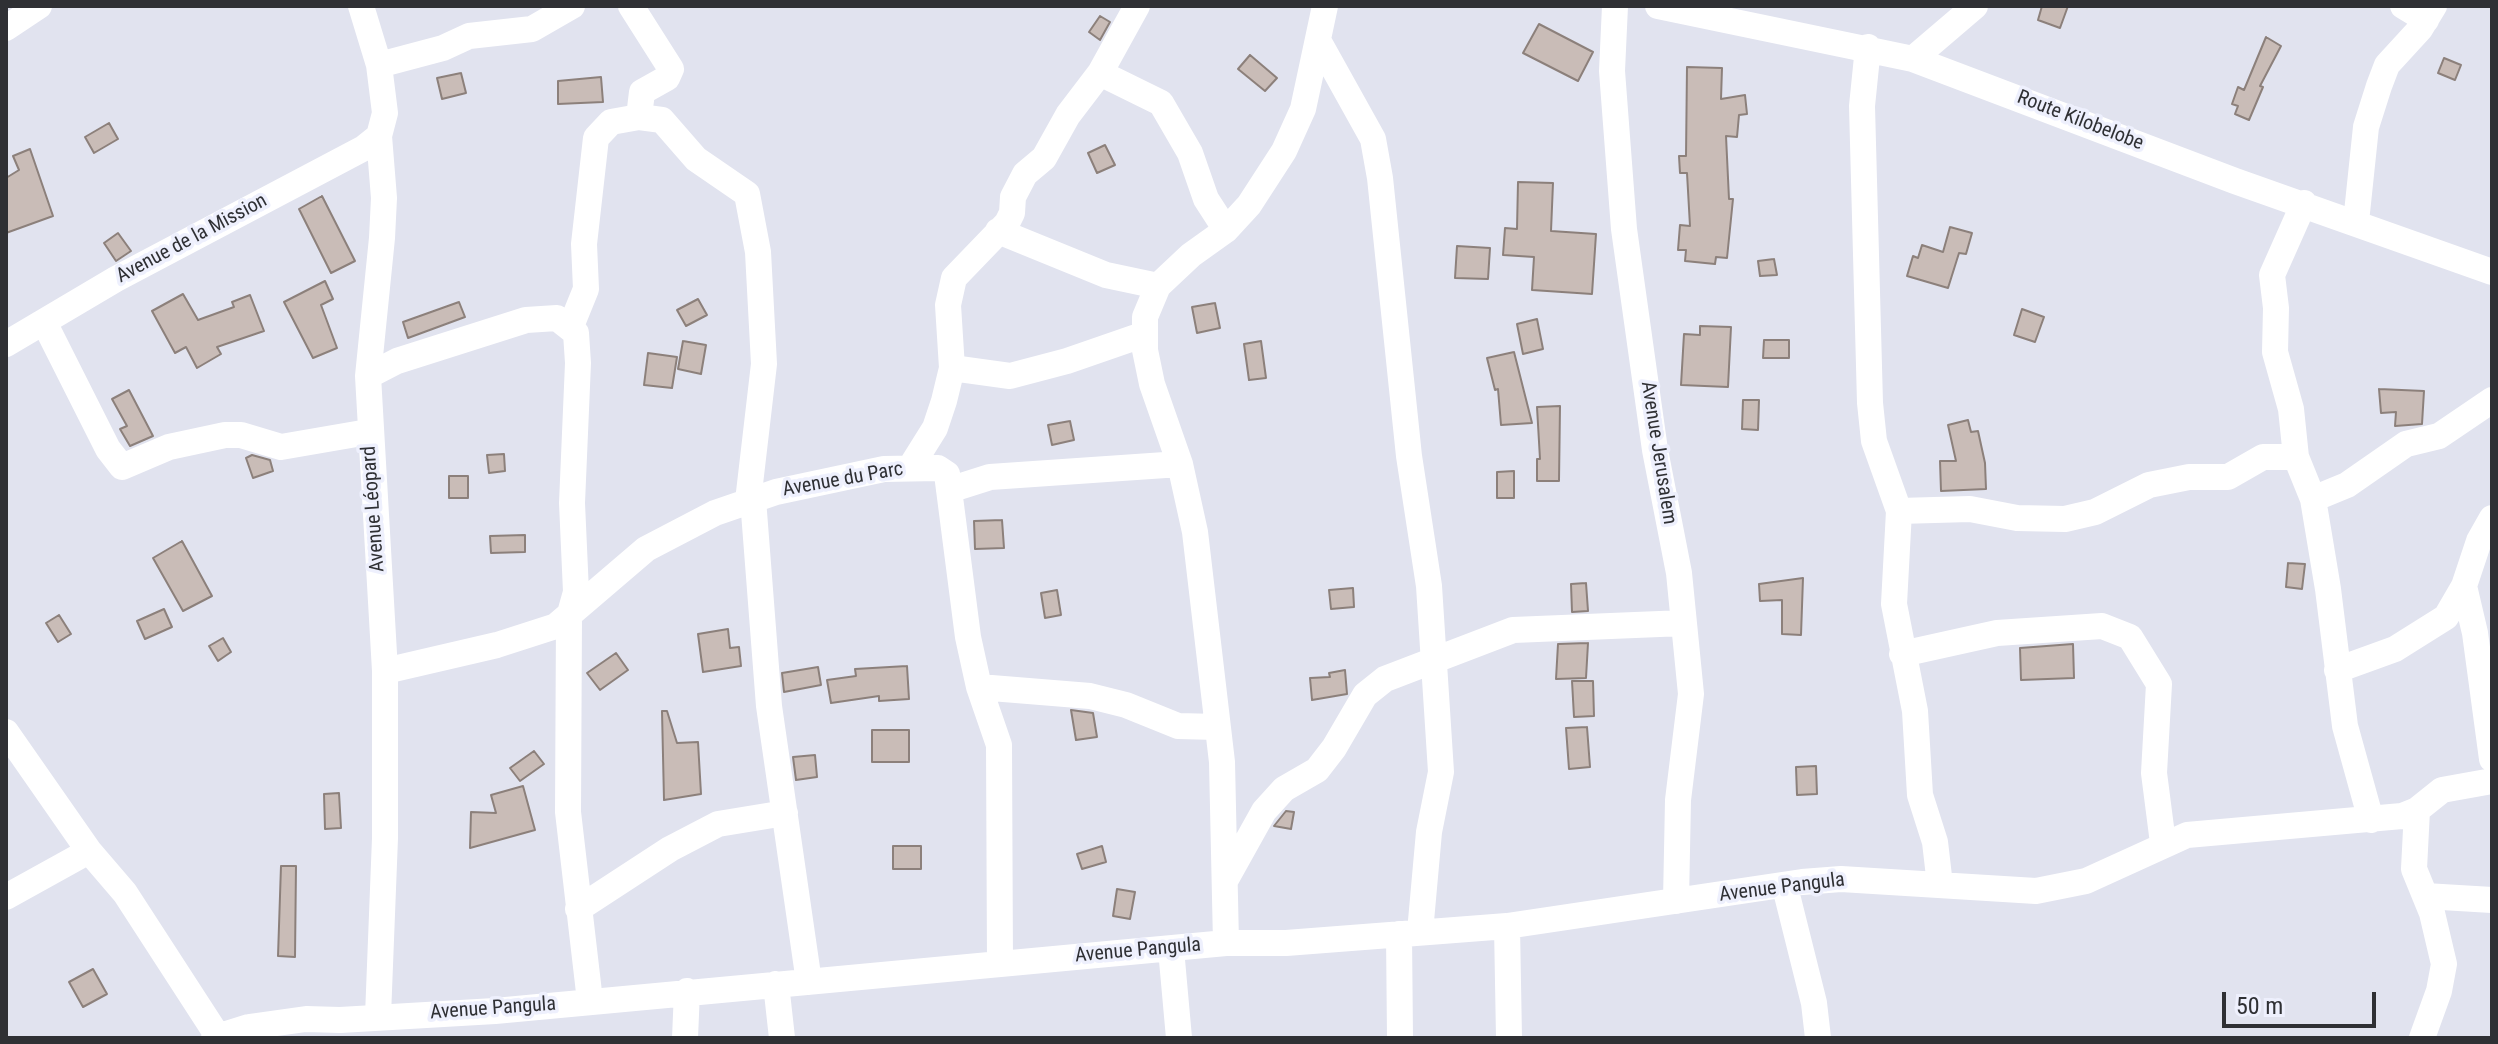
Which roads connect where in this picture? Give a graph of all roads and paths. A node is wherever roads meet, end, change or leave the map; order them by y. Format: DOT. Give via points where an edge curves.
graph roads {
  1 [pos="39,6"];
  2 [pos="361,6"];
  3 [pos="572,6"];
  4 [pos="631,6"];
  5 [pos="1137,6"];
  6 [pos="1325,6"];
  7 [pos="1615,6"];
  8 [pos="1658,6"];
  9 [pos="1975,6"];
  10 [pos="2403,6"];
  11 [pos="2430,13"];
  12 [pos="6,28"];
  13 [pos="1319,42"];
  14 [pos="1868,47"];
  15 [pos="1913,59"];
  16 [pos="379,65"];
  17 [pos="1100,73"];
  18 [pos="639,117"];
  19 [pos="379,136"];
  20 [pos="2304,203"];
  21 [pos="2356,222"];
  22 [pos="1226,230"];
  23 [pos="998,231"];
  24 [pos="2492,272"];
  25 [pos="1158,286"];
  26 [pos="44,322"];
  27 [pos="571,326"];
  28 [pos="1145,334"];
  29 [pos="6,344"];
  30 [pos="952,368"];
  31 [pos="368,376"];
  32 [pos="2492,400"];
  33 [pos="368,432"];
  34 [pos="2296,457"];
  35 [pos="1180,464"];
  36 [pos="910,468"];
  37 [pos="949,490"];
  38 [pos="2313,499"];
  39 [pos="750,500"];
  40 [pos="1899,511"];
  41 [pos="2492,518"];
  42 [pos="2464,586"];
  43 [pos="569,617"];
  44 [pos="1684,623"];
  45 [pos="1902,654"];
  46 [pos="1433,662"];
  47 [pos="2337,670"];
  48 [pos="385,671"];
  49 [pos="979,687"];
  50 [pos="1217,727"];
  51 [pos="6,732"];
  52 [pos="2492,759"];
  53 [pos="2492,781"];
  54 [pos="2417,810"];
  55 [pos="785,813"];
  56 [pos="2371,820"];
  57 [pos="2163,843"];
  58 [pos="89,851"];
  59 [pos="1225,881"];
  60 [pos="1940,885"];
  61 [pos="1785,887"];
  62 [pos="2425,896"];
  63 [pos="6,897"];
  64 [pos="2492,900"];
  65 [pos="1676,901"];
  66 [pos="578,909"];
  67 [pos="1507,926"];
  68 [pos="1409,933"];
  69 [pos="1226,943"];
  70 [pos="1171,949"];
  71 [pos="1000,964"];
  72 [pos="809,982"];
  73 [pos="776,984"];
  74 [pos="687,991"];
  75 [pos="590,1001"];
  76 [pos="378,1016"];
  77 [pos="217,1037"];
  78 [pos="685,1038"];
  79 [pos="782,1038"];
  80 [pos="1179,1038"];
  81 [pos="1400,1038"];
  82 [pos="1509,1038"];
  83 [pos="1818,1038"];
  84 [pos="2422,1038"];
  1 -- 12 [label="street"];
  2 -- 16 [label="street, Avenue Léopard"];
  3 -- 16 [label="street" via="532,29 469,36"];
  4 -- 18 [label="street" via="671,69 667,78 642,92"];
  5 -- 17 [label="street"];
  6 -- 13 [label="street"];
  7 -- 44 [label="street, Avenue Jerusalem" via="1612,71 1624,229"];
  8 -- 14 [label="street, Route Kilobelobe"];
  9 -- 15 [label="street"];
  10 -- 11 [label="street"];
  11 -- 21 [label="street" via="2387,65 2379,86 2366,127"];
  13 -- 22 [label="street" via="1303,109 1284,151"];
  13 -- 46 [label="street" via="1373,139 1429,586"];
  14 -- 15 [label="street, Route Kilobelobe"];
  14 -- 40 [label="street" via="1862,106 1870,403 1876,451"];
  15 -- 20 [label="street, Route Kilobelobe"];
  16 -- 19 [label="street, Avenue Léopard" via="385,113"];
  17 -- 22 [label="street" via="1161,103"];
  17 -- 23 [label="street" via="1044,158 1025,174 1013,197 1012,213"];
  18 -- 27 [label="street" via="611,122 593,147 584,244 586,289"];
  18 -- 39 [label="street" via="662,120 696,159 747,194 758,252 764,364"];
  19 -- 26 [label="street, Avenue de la Mission"];
  19 -- 31 [label="street, Avenue Léopard" via="384,198"];
  20 -- 21 [label="street, Route Kilobelobe"];
  20 -- 34 [label="street" via="2271,283 2275,352 2291,409"];
  21 -- 24 [label="street, Route Kilobelobe"];
  22 -- 25 [label="street"];
  23 -- 25 [label="street" via="1106,275"];
  23 -- 30 [label="street" via="963,264 949,291"];
  25 -- 28 [label="street" via="1145,317"];
  26 -- 29 [label="street, Avenue de la Mission"];
  26 -- 33 [label="street" via="122,467 169,447 225,435 281,447"];
  27 -- 31 [label="street" via="557,318 526,320 397,361"];
  27 -- 43 [label="street" via="578,341 578,363 572,503 576,592"];
  28 -- 30 [label="street" via="1010,376"];
  28 -- 35 [label="street" via="1152,384"];
  30 -- 36 [label="street" via="940,417"];
  31 -- 33 [label="street, Avenue Léopard"];
  32 -- 38 [label="street" via="2439,436 2406,444 2347,485"];
  33 -- 48 [label="street, Avenue Léopard"];
  34 -- 38 [label="street"];
  34 -- 40 [label="street" via="2263,457 2228,477 2149,485 2095,512 2065,519 2017,518 1970,509"];
  35 -- 37 [label="street" via="990,477"];
  35 -- 50 [label="street" via="1195,532"];
  36 -- 37 [label="street, Avenue du Parc" via="938,468 947,474"];
  36 -- 39 [label="street, Avenue du Parc" via="884,469"];
  37 -- 49 [label="street"];
  38 -- 47 [label="street"];
  39 -- 43 [label="street, Avenue du Parc" via="646,549"];
  39 -- 55 [label="street"];
  40 -- 45 [label="street" via="1894,604"];
  41 -- 42 [label="street"];
  42 -- 47 [label="street" via="2446,617 2420,636"];
  42 -- 52 [label="street"];
  43 -- 48 [label="street, Avenue du Parc" via="521,639"];
  43 -- 66 [label="street" via="568,812"];
  44 -- 46 [label="street" via="1513,630"];
  44 -- 65 [label="street, Avenue Jerusalem" via="1691,694 1678,800"];
  45 -- 57 [label="street" via="1997,633 2102,626 2130,637 2159,684 2154,773"];
  45 -- 60 [label="street" via="1915,711 1920,795 1935,842"];
  46 -- 59 [label="street" via="1385,679 1365,695 1317,770 1284,789 1264,811"];
  46 -- 68 [label="street" via="1441,772"];
  47 -- 56 [label="street" via="2345,726"];
  48 -- 76 [label="street, Avenue Léopard"];
  49 -- 50 [label="street" via="1090,696 1178,726"];
  49 -- 71 [label="street" via="999,745"];
  50 -- 59 [label="street"];
  51 -- 58 [label="street"];
  53 -- 54 [label="street" via="2442,790"];
  54 -- 56 [label="street, Avenue Pangula"];
  54 -- 62 [label="street" via="2414,869"];
  55 -- 66 [label="street" via="718,824"];
  55 -- 72 [label="street"];
  56 -- 57 [label="street, Avenue Pangula" via="2187,835"];
  57 -- 60 [label="street, Avenue Pangula" via="2063,888 2015,892"];
  58 -- 63 [label="street"];
  58 -- 77 [label="street" via="125,893"];
  59 -- 69 [label="street"];
  60 -- 61 [label="street, Avenue Pangula" via="1841,879"];
  61 -- 65 [label="street, Avenue Pangula"];
  61 -- 83 [label="street"];
  62 -- 64 [label="street"];
  62 -- 84 [label="street" via="2444,964"];
  65 -- 67 [label="street, Avenue Pangula"];
  66 -- 75 [label="street"];
  67 -- 68 [label="street, Avenue Pangula"];
  67 -- 82 [label="street"];
  68 -- 69 [label="street, Avenue Pangula"];
  68 -- 81 [label="street"];
  69 -- 70 [label="street, Avenue Pangula"];
  70 -- 71 [label="street, Avenue Pangula"];
  70 -- 80 [label="street"];
  71 -- 72 [label="street, Avenue Pangula"];
  72 -- 73 [label="street, Avenue Pangula"];
  73 -- 74 [label="street, Avenue Pangula"];
  73 -- 79 [label="street"];
  74 -- 75 [label="street, Avenue Pangula"];
  74 -- 78 [label="street"];
  75 -- 76 [label="street, Avenue Pangula"];
  76 -- 77 [label="street, Avenue Pangula" via="280,1022"];
}
